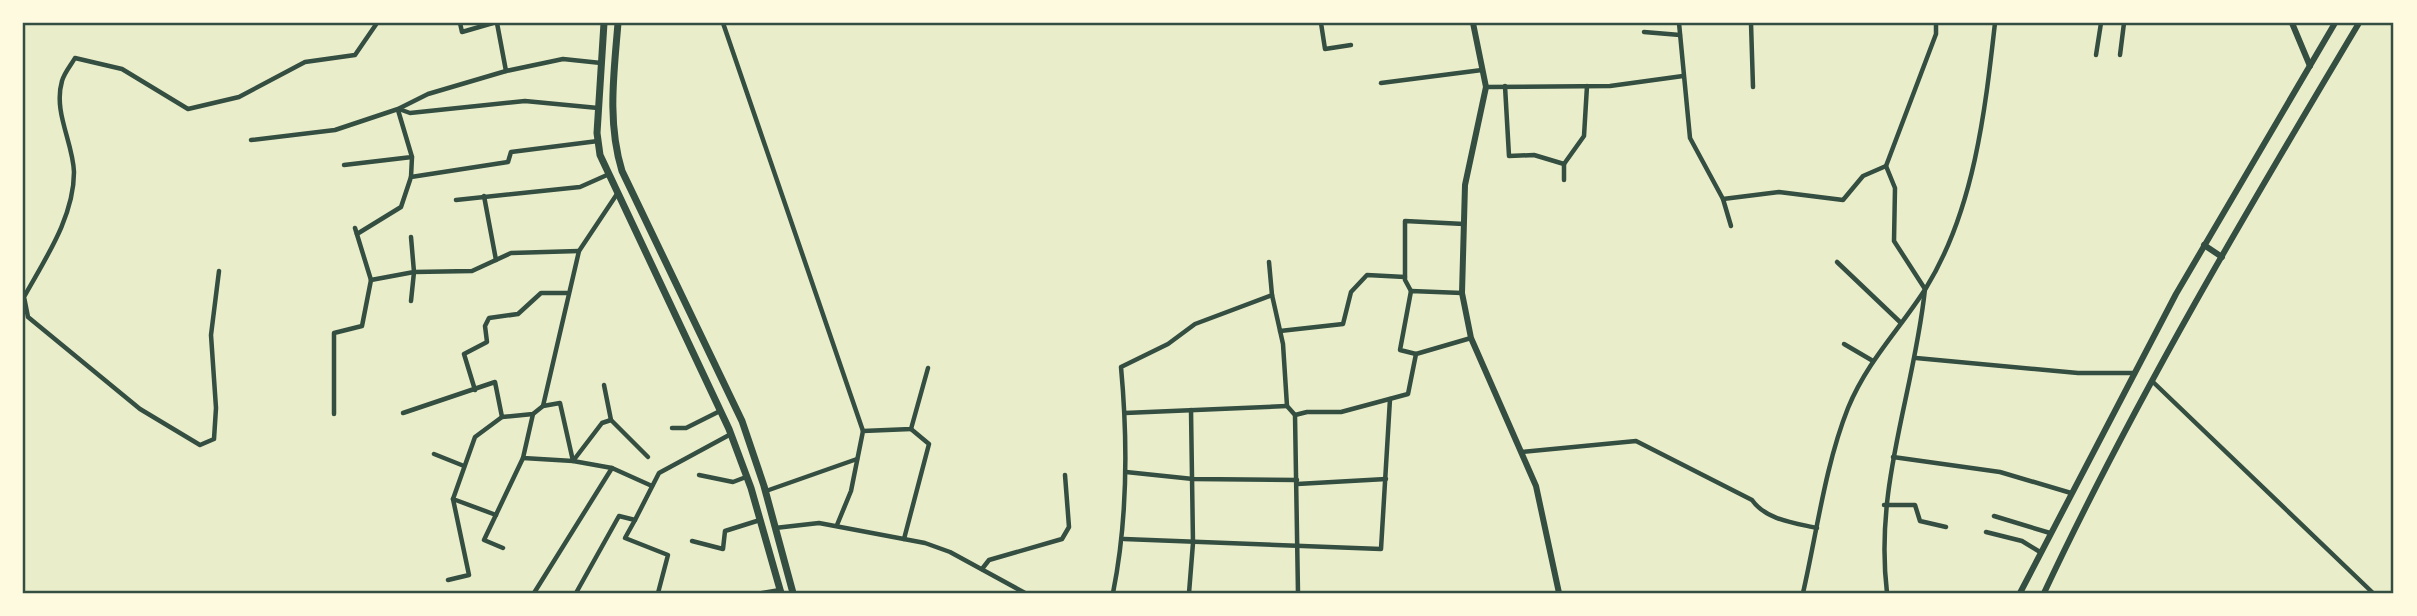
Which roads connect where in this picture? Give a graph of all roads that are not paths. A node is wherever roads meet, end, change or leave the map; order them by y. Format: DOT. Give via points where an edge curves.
graph roads {
  1 [pos="377,23"];
  2 [pos="460,23"];
  3 [pos="495,23"];
  4 [pos="604,23"];
  5 [pos="618,23"];
  6 [pos="723,23"];
  7 [pos="1321,23"];
  8 [pos="1473,23"];
  9 [pos="1679,23"];
  10 [pos="1751,23"];
  11 [pos="1936,23"];
  12 [pos="1995,23"];
  13 [pos="2101,23"];
  14 [pos="2124,23"];
  15 [pos="2292,23"];
  16 [pos="2335,23"];
  17 [pos="2359,23"];
  18 [pos="1644,32"];
  19 [pos="1680,36"];
  20 [pos="1351,45"];
  21 [pos="2096,55"];
  22 [pos="2120,55"];
  23 [pos="601,63"];
  24 [pos="2310,66"];
  25 [pos="1482,70"];
  26 [pos="506,72"];
  27 [pos="1683,76"];
  28 [pos="1381,83"];
  29 [pos="1505,86"];
  30 [pos="1587,86"];
  31 [pos="1486,87"];
  32 [pos="1753,87"];
  33 [pos="598,108"];
  34 [pos="398,109"];
  35 [pos="251,139"];
  36 [pos="598,141"];
  37 [pos="412,157"];
  38 [pos="1564,164"];
  39 [pos="344,165"];
  40 [pos="1886,166"];
  41 [pos="607,175"];
  42 [pos="411,177"];
  43 [pos="1564,180"];
  44 [pos="617,194"];
  45 [pos="484,196"];
  46 [pos="1723,199"];
  47 [pos="456,200"];
  48 [pos="1464,224"];
  49 [pos="1731,226"];
  50 [pos="411,237"];
  51 [pos="2204,245"];
  52 [pos="579,251"];
  53 [pos="2222,257"];
  54 [pos="496,260"];
  55 [pos="1269,262"];
  56 [pos="1837,262"];
  57 [pos="219,271"];
  58 [pos="414,272"];
  59 [pos="1405,277"];
  60 [pos="371,280"];
  61 [pos="1925,289"];
  62 [pos="1411,291"];
  63 [pos="566,293"];
  64 [pos="1462,293"];
  65 [pos="1272,295"];
  66 [pos="411,301"];
  67 [pos="1899,321"];
  68 [pos="696,327"];
  69 [pos="1280,331"];
  70 [pos="682,334"];
  71 [pos="1471,338"];
  72 [pos="1844,344"];
  73 [pos="1416,354"];
  74 [pos="1916,358"];
  75 [pos="1872,362"];
  76 [pos="928,368"];
  77 [pos="2134,373"];
  78 [pos="2152,381"];
  79 [pos="604,385"];
  80 [pos="475,390"];
  81 [pos="1390,399"];
  82 [pos="543,406"];
  83 [pos="1287,406"];
  84 [pos="1191,410"];
  85 [pos="720,411"];
  86 [pos="403,413"];
  87 [pos="1125,413"];
  88 [pos="334,414"];
  89 [pos="533,414"];
  90 [pos="1295,415"];
  91 [pos="502,417"];
  92 [pos="611,420"];
  93 [pos="672,428"];
  94 [pos="911,429"];
  95 [pos="863,431"];
  96 [pos="731,434"];
  97 [pos="1521,452"];
  98 [pos="434,454"];
  99 [pos="648,457"];
  100 [pos="1893,457"];
  101 [pos="523,458"];
  102 [pos="858,459"];
  103 [pos="573,461"];
  104 [pos="464,466"];
  105 [pos="612,468"];
  106 [pos="1126,472"];
  107 [pos="699,475"];
  108 [pos="1065,475"];
  109 [pos="747,477"];
  110 [pos="1193,479"];
  111 [pos="1386,479"];
  112 [pos="1297,482"];
  113 [pos="652,485"];
  114 [pos="765,491"];
  115 [pos="2071,493"];
  116 [pos="453,499"];
  117 [pos="1884,505"];
  118 [pos="496,515"];
  119 [pos="1994,516"];
  120 [pos="635,520"];
  121 [pos="760,520"];
  122 [pos="837,526"];
  123 [pos="1946,527"];
  124 [pos="775,528"];
  125 [pos="1818,528"];
  126 [pos="1986,532"];
  127 [pos="2050,533"];
  128 [pos="904,539"];
  129 [pos="1124,539"];
  130 [pos="692,541"];
  131 [pos="1193,543"];
  132 [pos="1298,546"];
  133 [pos="503,548"];
  134 [pos="2040,552"];
  135 [pos="982,569"];
  136 [pos="448,580"];
  137 [pos="780,592"];
  138 [pos="1559,592"];
  139 [pos="534,593"];
  140 [pos="576,593"];
  141 [pos="657,593"];
  142 [pos="762,593"];
  143 [pos="793,593"];
  144 [pos="1025,593"];
  145 [pos="1113,593"];
  146 [pos="1189,593"];
  147 [pos="1298,593"];
  148 [pos="1803,593"];
  149 [pos="1886,593"];
  150 [pos="2020,593"];
  151 [pos="2044,593"];
  152 [pos="2373,593"];
  1 -- 57 [label="street" via="355,55 305,62 239,97 188,109 122,69 75,58 62,82 61,114 74,171 70,203 24,297 28,317 140,410 200,445 214,439 211,335"];
  2 -- 3 [label="street" via="462,32"];
  3 -- 26 [label="street"];
  4 -- 23 [label="main road"];
  5 -- 68 [label="main road" via="612,108 615,149 632,197"];
  6 -- 95 [label="street"];
  7 -- 20 [label="street" via="1325,49"];
  8 -- 25 [label="main road"];
  9 -- 19 [label="street"];
  10 -- 32 [label="street"];
  11 -- 40 [label="street" via="1936,34"];
  12 -- 61 [label="street" via="1966,194 1953,236"];
  13 -- 21 [label="street"];
  14 -- 22 [label="street"];
  15 -- 24 [label="main road"];
  16 -- 24 [label="main road"];
  17 -- 53 [label="main road"];
  18 -- 19 [label="street"];
  19 -- 27 [label="street"];
  23 -- 26 [label="street" via="563,59"];
  23 -- 33 [label="main road"];
  24 -- 51 [label="main road"];
  25 -- 28 [label="street"];
  25 -- 31 [label="main road"];
  26 -- 34 [label="street" via="428,94"];
  27 -- 30 [label="street"];
  27 -- 46 [label="street" via="1690,138"];
  29 -- 30 [label="street"];
  29 -- 31 [label="street"];
  29 -- 38 [label="street" via="1509,156 1534,155"];
  30 -- 38 [label="street" via="1584,136"];
  31 -- 48 [label="main road" via="1465,185"];
  33 -- 34 [label="street" via="525,101 410,113"];
  33 -- 36 [label="main road"];
  34 -- 35 [label="street" via="335,130"];
  34 -- 37 [label="street"];
  36 -- 41 [label="main road"];
  36 -- 42 [label="street" via="511,152 508,162"];
  37 -- 39 [label="street"];
  37 -- 42 [label="street"];
  38 -- 43 [label="street"];
  40 -- 46 [label="street" via="1863,176 1843,200 1779,192"];
  40 -- 61 [label="street" via="1895,188 1894,241"];
  41 -- 44 [label="main road"];
  41 -- 45 [label="street" via="580,187"];
  42 -- 60 [label="street" via="401,207 356,231"];
  44 -- 52 [label="street"];
  44 -- 70 [label="main road"];
  45 -- 47 [label="street"];
  45 -- 54 [label="street"];
  46 -- 49 [label="street"];
  48 -- 59 [label="street" via="1405,221"];
  48 -- 64 [label="main road"];
  50 -- 58 [label="street"];
  51 -- 53 [label="main road"];
  51 -- 77 [label="main road"];
  52 -- 54 [label="street" via="511,253"];
  52 -- 63 [label="street"];
  53 -- 78 [label="main road"];
  54 -- 58 [label="street" via="472,271"];
  55 -- 65 [label="street"];
  56 -- 67 [label="street"];
  58 -- 60 [label="street"];
  58 -- 66 [label="street"];
  59 -- 62 [label="street"];
  59 -- 69 [label="street" via="1367,275 1351,292 1343,324"];
  60 -- 88 [label="street" via="362,326 334,333"];
  61 -- 67 [label="street"];
  61 -- 74 [label="street"];
  62 -- 64 [label="street"];
  62 -- 73 [label="street" via="1400,350"];
  63 -- 80 [label="street" via="541,293 518,314 489,318 487,342 464,355"];
  63 -- 82 [label="street"];
  64 -- 71 [label="main road"];
  65 -- 69 [label="street"];
  65 -- 87 [label="street" via="1195,324 1168,344 1121,367"];
  67 -- 75 [label="street"];
  68 -- 70 [label="main road"];
  68 -- 114 [label="main road" via="742,421"];
  69 -- 83 [label="street"];
  70 -- 85 [label="main road"];
  71 -- 73 [label="street"];
  71 -- 97 [label="main road"];
  72 -- 75 [label="street"];
  73 -- 81 [label="street" via="1408,394"];
  74 -- 77 [label="street" via="2078,373"];
  74 -- 100 [label="street"];
  75 -- 125 [label="street" via="1848,408"];
  76 -- 94 [label="street"];
  77 -- 115 [label="main road"];
  78 -- 151 [label="main road"];
  78 -- 152 [label="street"];
  79 -- 92 [label="street"];
  80 -- 86 [label="street"];
  80 -- 91 [label="street" via="495,382"];
  81 -- 90 [label="street" via="1341,412"];
  81 -- 111 [label="street"];
  82 -- 89 [label="street"];
  82 -- 103 [label="street" via="560,402"];
  83 -- 84 [label="street"];
  83 -- 90 [label="street"];
  84 -- 87 [label="street"];
  84 -- 110 [label="street"];
  85 -- 93 [label="street" via="685,428"];
  85 -- 96 [label="main road"];
  87 -- 106 [label="street"];
  89 -- 91 [label="street"];
  89 -- 101 [label="street"];
  90 -- 112 [label="street"];
  91 -- 104 [label="street" via="475,437"];
  92 -- 99 [label="street"];
  92 -- 103 [label="street" via="602,423"];
  94 -- 95 [label="street"];
  94 -- 128 [label="street" via="929,444"];
  95 -- 102 [label="street"];
  96 -- 109 [label="main road"];
  96 -- 113 [label="street" via="659,473"];
  97 -- 125 [label="street" via="1636,442 1752,500 1758,509"];
  97 -- 138 [label="main road" via="1536,486"];
  98 -- 104 [label="street"];
  100 -- 115 [label="street" via="2000,472"];
  100 -- 117 [label="street"];
  101 -- 103 [label="street"];
  101 -- 118 [label="street"];
  102 -- 114 [label="street"];
  102 -- 122 [label="street"];
  103 -- 105 [label="street"];
  104 -- 116 [label="street"];
  105 -- 113 [label="street"];
  105 -- 139 [label="street"];
  106 -- 110 [label="street"];
  106 -- 129 [label="street"];
  107 -- 109 [label="street" via="733,482"];
  108 -- 135 [label="street" via="1069,527 1062,539 989,560"];
  109 -- 121 [label="main road"];
  110 -- 112 [label="street"];
  110 -- 131 [label="street"];
  111 -- 112 [label="street"];
  111 -- 132 [label="street" via="1381,549"];
  112 -- 132 [label="street"];
  113 -- 120 [label="street"];
  114 -- 124 [label="main road"];
  115 -- 127 [label="main road"];
  116 -- 118 [label="street"];
  116 -- 136 [label="street" via="469,575"];
  117 -- 123 [label="street" via="1915,505 1920,521"];
  117 -- 149 [label="street"];
  118 -- 133 [label="street" via="484,540"];
  119 -- 127 [label="street"];
  120 -- 140 [label="street" via="619,516"];
  120 -- 141 [label="street" via="625,538 668,555"];
  121 -- 130 [label="street" via="725,531 723,549"];
  121 -- 137 [label="main road"];
  122 -- 124 [label="street" via="819,523"];
  122 -- 128 [label="street"];
  124 -- 143 [label="main road"];
  125 -- 148 [label="street"];
  126 -- 134 [label="street" via="2022,541"];
  127 -- 134 [label="main road"];
  128 -- 135 [label="street" via="950,552"];
  129 -- 131 [label="street"];
  129 -- 145 [label="street"];
  131 -- 132 [label="street"];
  131 -- 146 [label="street"];
  132 -- 147 [label="street"];
  134 -- 150 [label="main road"];
  135 -- 144 [label="street"];
  137 -- 142 [label="street"];
}
